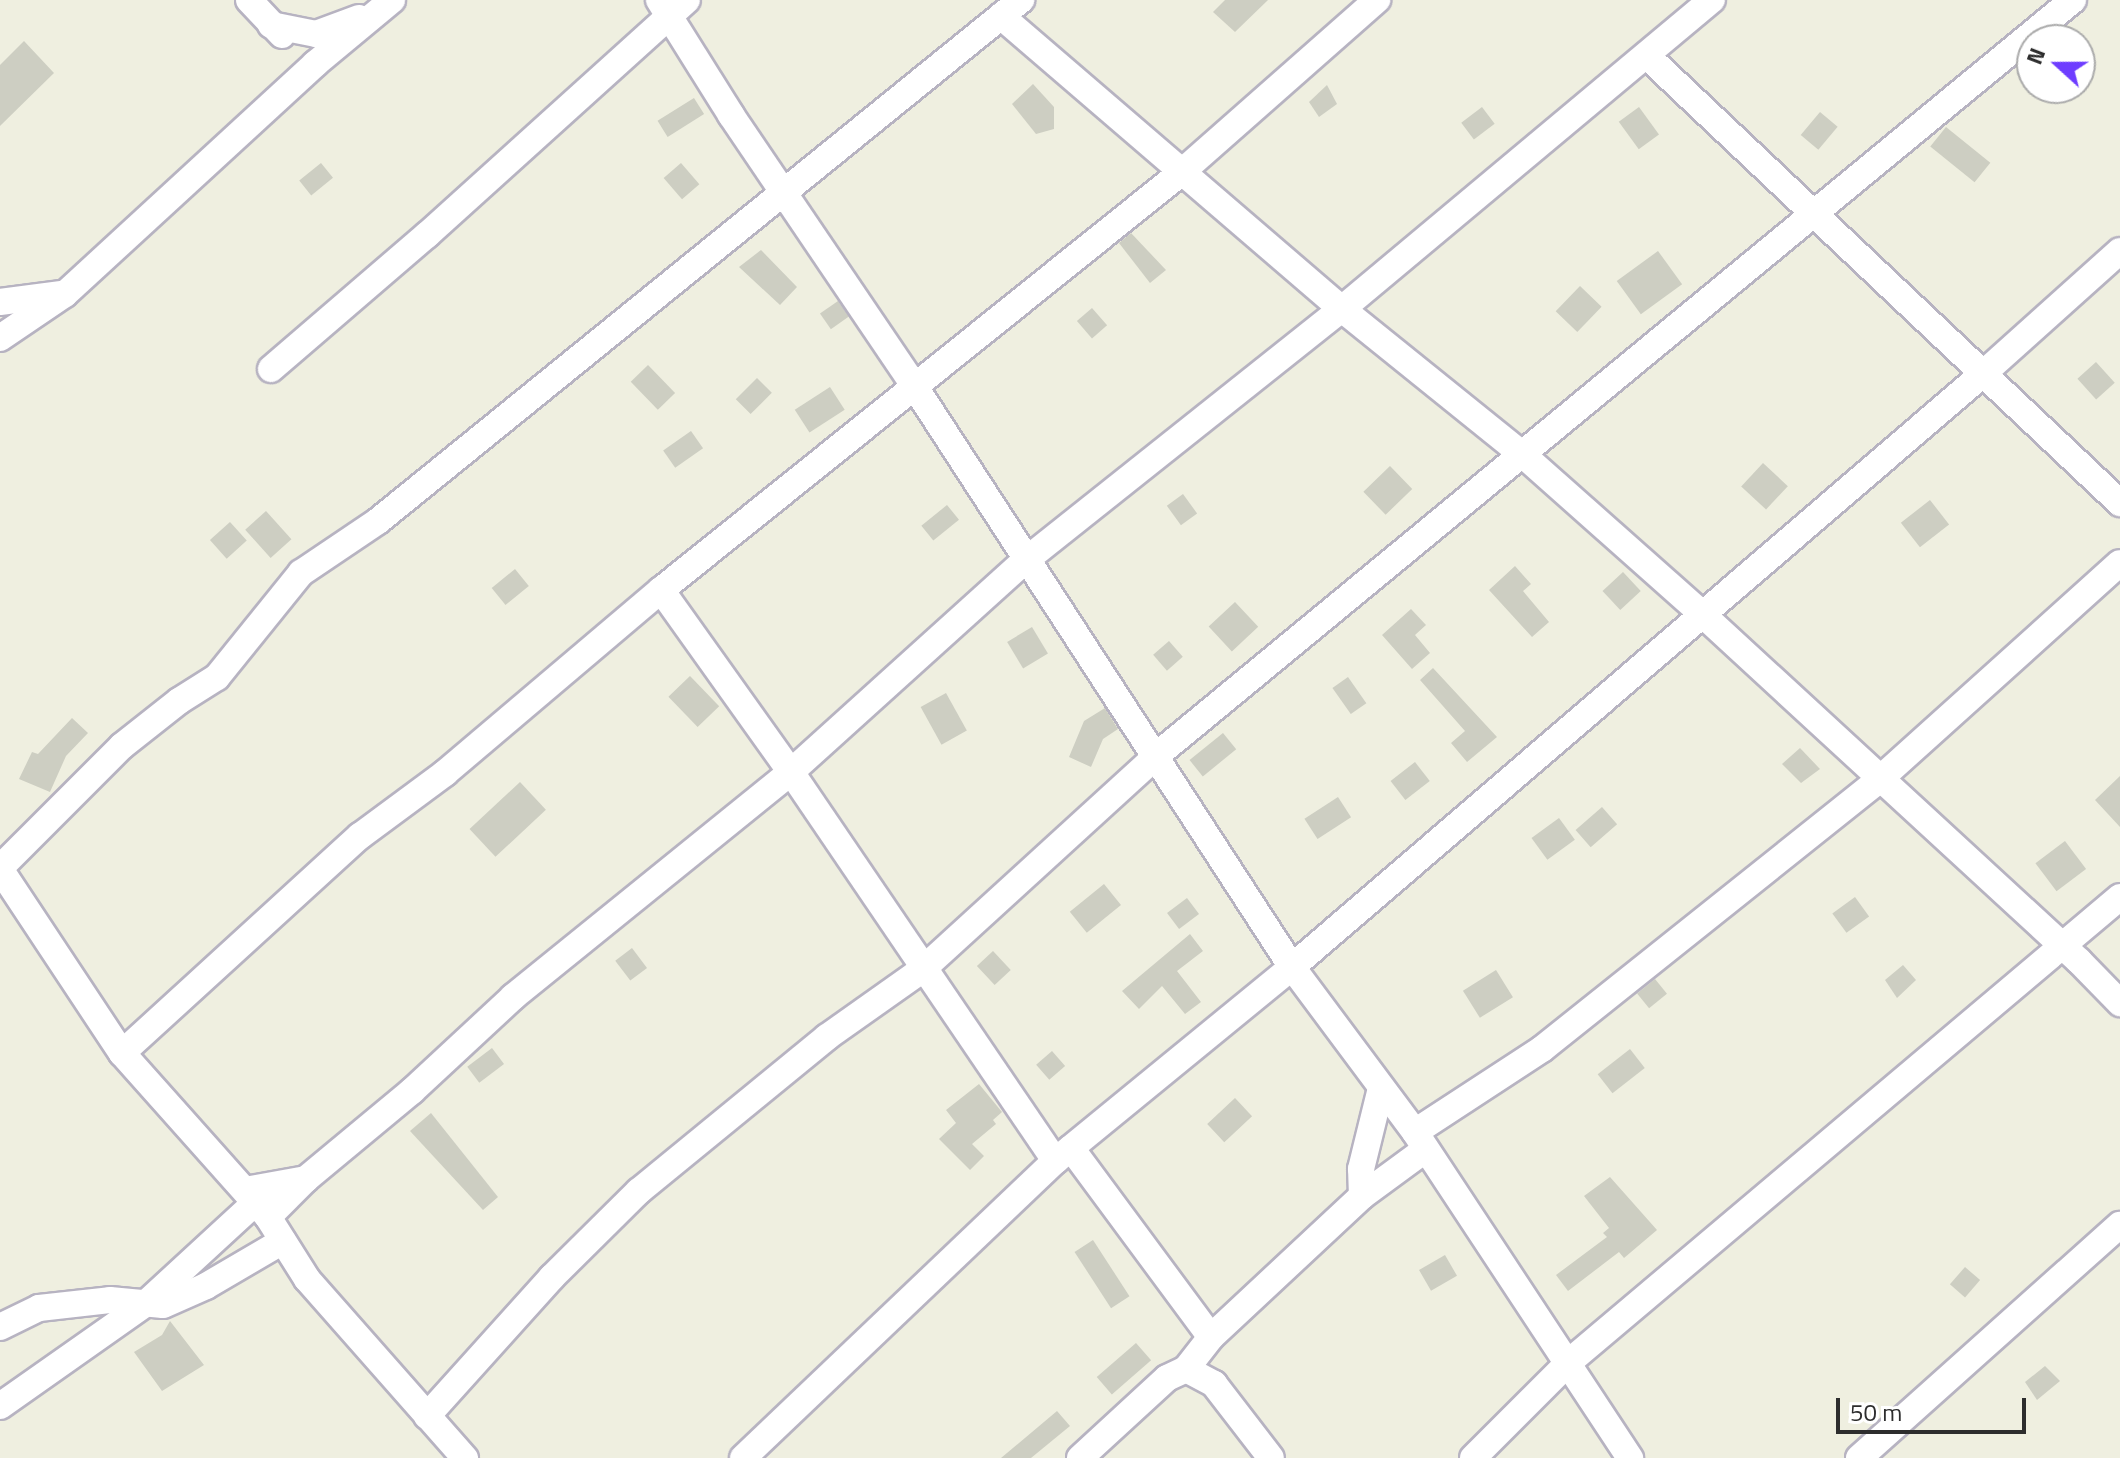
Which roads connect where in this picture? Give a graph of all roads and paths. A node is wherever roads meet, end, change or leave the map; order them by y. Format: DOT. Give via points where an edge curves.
graph roads {
  1 [pos="249,0"];
  2 [pos="1376,0"];
  3 [pos="1712,0"];
  4 [pos="2073,0"];
  5 [pos="387,4"];
  6 [pos="672,5"];
  7 [pos="1011,8"];
  8 [pos="271,25"];
  9 [pos="1647,56"];
  10 [pos="315,64"];
  11 [pos="1183,171"];
  12 [pos="783,195"];
  13 [pos="1813,215"];
  14 [pos="2120,251"];
  15 [pos="65,294"];
  16 [pos="0,302"];
  17 [pos="1342,309"];
  18 [pos="0,338"];
  19 [pos="271,369"];
  20 [pos="1985,372"];
  21 [pos="915,387"];
  22 [pos="1522,454"];
  23 [pos="2120,503"];
  24 [pos="1026,560"];
  25 [pos="2120,563"];
  26 [pos="661,590"];
  27 [pos="1701,613"];
  28 [pos="1157,755"];
  29 [pos="791,772"];
  30 [pos="1881,778"];
  31 [pos="0,868"];
  32 [pos="2120,897"];
  33 [pos="2062,945"];
  34 [pos="1292,967"];
  35 [pos="923,969"];
  36 [pos="2120,1003"];
  37 [pos="122,1053"];
  38 [pos="1381,1088"];
  39 [pos="1420,1140"];
  40 [pos="1063,1155"];
  41 [pos="306,1179"];
  42 [pos="1362,1196"];
  43 [pos="256,1203"];
  44 [pos="2120,1225"];
  45 [pos="283,1241"];
  46 [pos="145,1304"];
  47 [pos="0,1327"];
  48 [pos="1211,1337"];
  49 [pos="1569,1362"];
  50 [pos="1186,1369"];
  51 [pos="0,1406"];
  52 [pos="427,1416"];
  53 [pos="465,1458"];
  54 [pos="743,1458"];
  55 [pos="1080,1458"];
  56 [pos="1271,1458"];
  57 [pos="1473,1458"];
  58 [pos="1630,1458"];
  59 [pos="1859,1458"];
  1 -- 8 [label="street"];
  2 -- 11 [label="street"];
  3 -- 9 [label="street"];
  4 -- 13 [label="street"];
  5 -- 8 [label="street" via="316,34"];
  5 -- 10 [label="street"];
  6 -- 12 [label="street"];
  6 -- 19 [label="street" via="427,235"];
  7 -- 11 [label="street"];
  7 -- 12 [label="street"];
  8 -- 10 [label="street"];
  9 -- 13 [label="street"];
  9 -- 17 [label="street"];
  10 -- 15 [label="street"];
  11 -- 17 [label="street"];
  11 -- 21 [label="street"];
  12 -- 21 [label="street"];
  12 -- 31 [label="street" via="378,521 301,573 217,677 122,746"];
  13 -- 20 [label="street"];
  13 -- 22 [label="street"];
  14 -- 20 [label="street"];
  15 -- 16 [label="street"];
  15 -- 18 [label="street"];
  17 -- 22 [label="street"];
  17 -- 24 [label="street"];
  20 -- 23 [label="street"];
  20 -- 27 [label="street"];
  21 -- 24 [label="street"];
  21 -- 26 [label="street"];
  22 -- 27 [label="street"];
  22 -- 28 [label="street"];
  24 -- 28 [label="street"];
  24 -- 29 [label="street"];
  25 -- 30 [label="street"];
  26 -- 29 [label="street"];
  26 -- 37 [label="street" via="445,773 360,836"];
  27 -- 30 [label="street"];
  27 -- 34 [label="street"];
  28 -- 34 [label="street"];
  28 -- 35 [label="street"];
  29 -- 35 [label="street"];
  29 -- 41 [label="street" via="513,997"];
  30 -- 33 [label="street"];
  30 -- 39 [label="street"];
  31 -- 37 [label="street"];
  32 -- 33 [label="street"];
  33 -- 36 [label="street"];
  33 -- 49 [label="street"];
  34 -- 38 [label="street"];
  34 -- 40 [label="street"];
  35 -- 40 [label="street"];
  35 -- 52 [label="street" via="827,1037 639,1191 552,1277"];
  37 -- 43 [label="street"];
  38 -- 39 [label="street"];
  38 -- 42 [label="street" via="1361,1169"];
  39 -- 42 [label="street"];
  39 -- 49 [label="street"];
  40 -- 48 [label="street"];
  40 -- 54 [label="street"];
  41 -- 43 [label="street"];
  41 -- 43 [label="street"];
  42 -- 48 [label="street"];
  43 -- 45 [label="street"];
  43 -- 46 [label="street"];
  44 -- 59 [label="street"];
  45 -- 46 [label="street" via="206,1286 163,1305"];
  45 -- 52 [label="street" via="307,1279"];
  46 -- 47 [label="street" via="110,1300 39,1308"];
  46 -- 51 [label="street"];
  48 -- 50 [label="street"];
  49 -- 57 [label="street"];
  49 -- 58 [label="street"];
  50 -- 55 [label="street" via="1167,1378"];
  50 -- 56 [label="street" via="1214,1384"];
  52 -- 53 [label="street"];
}
